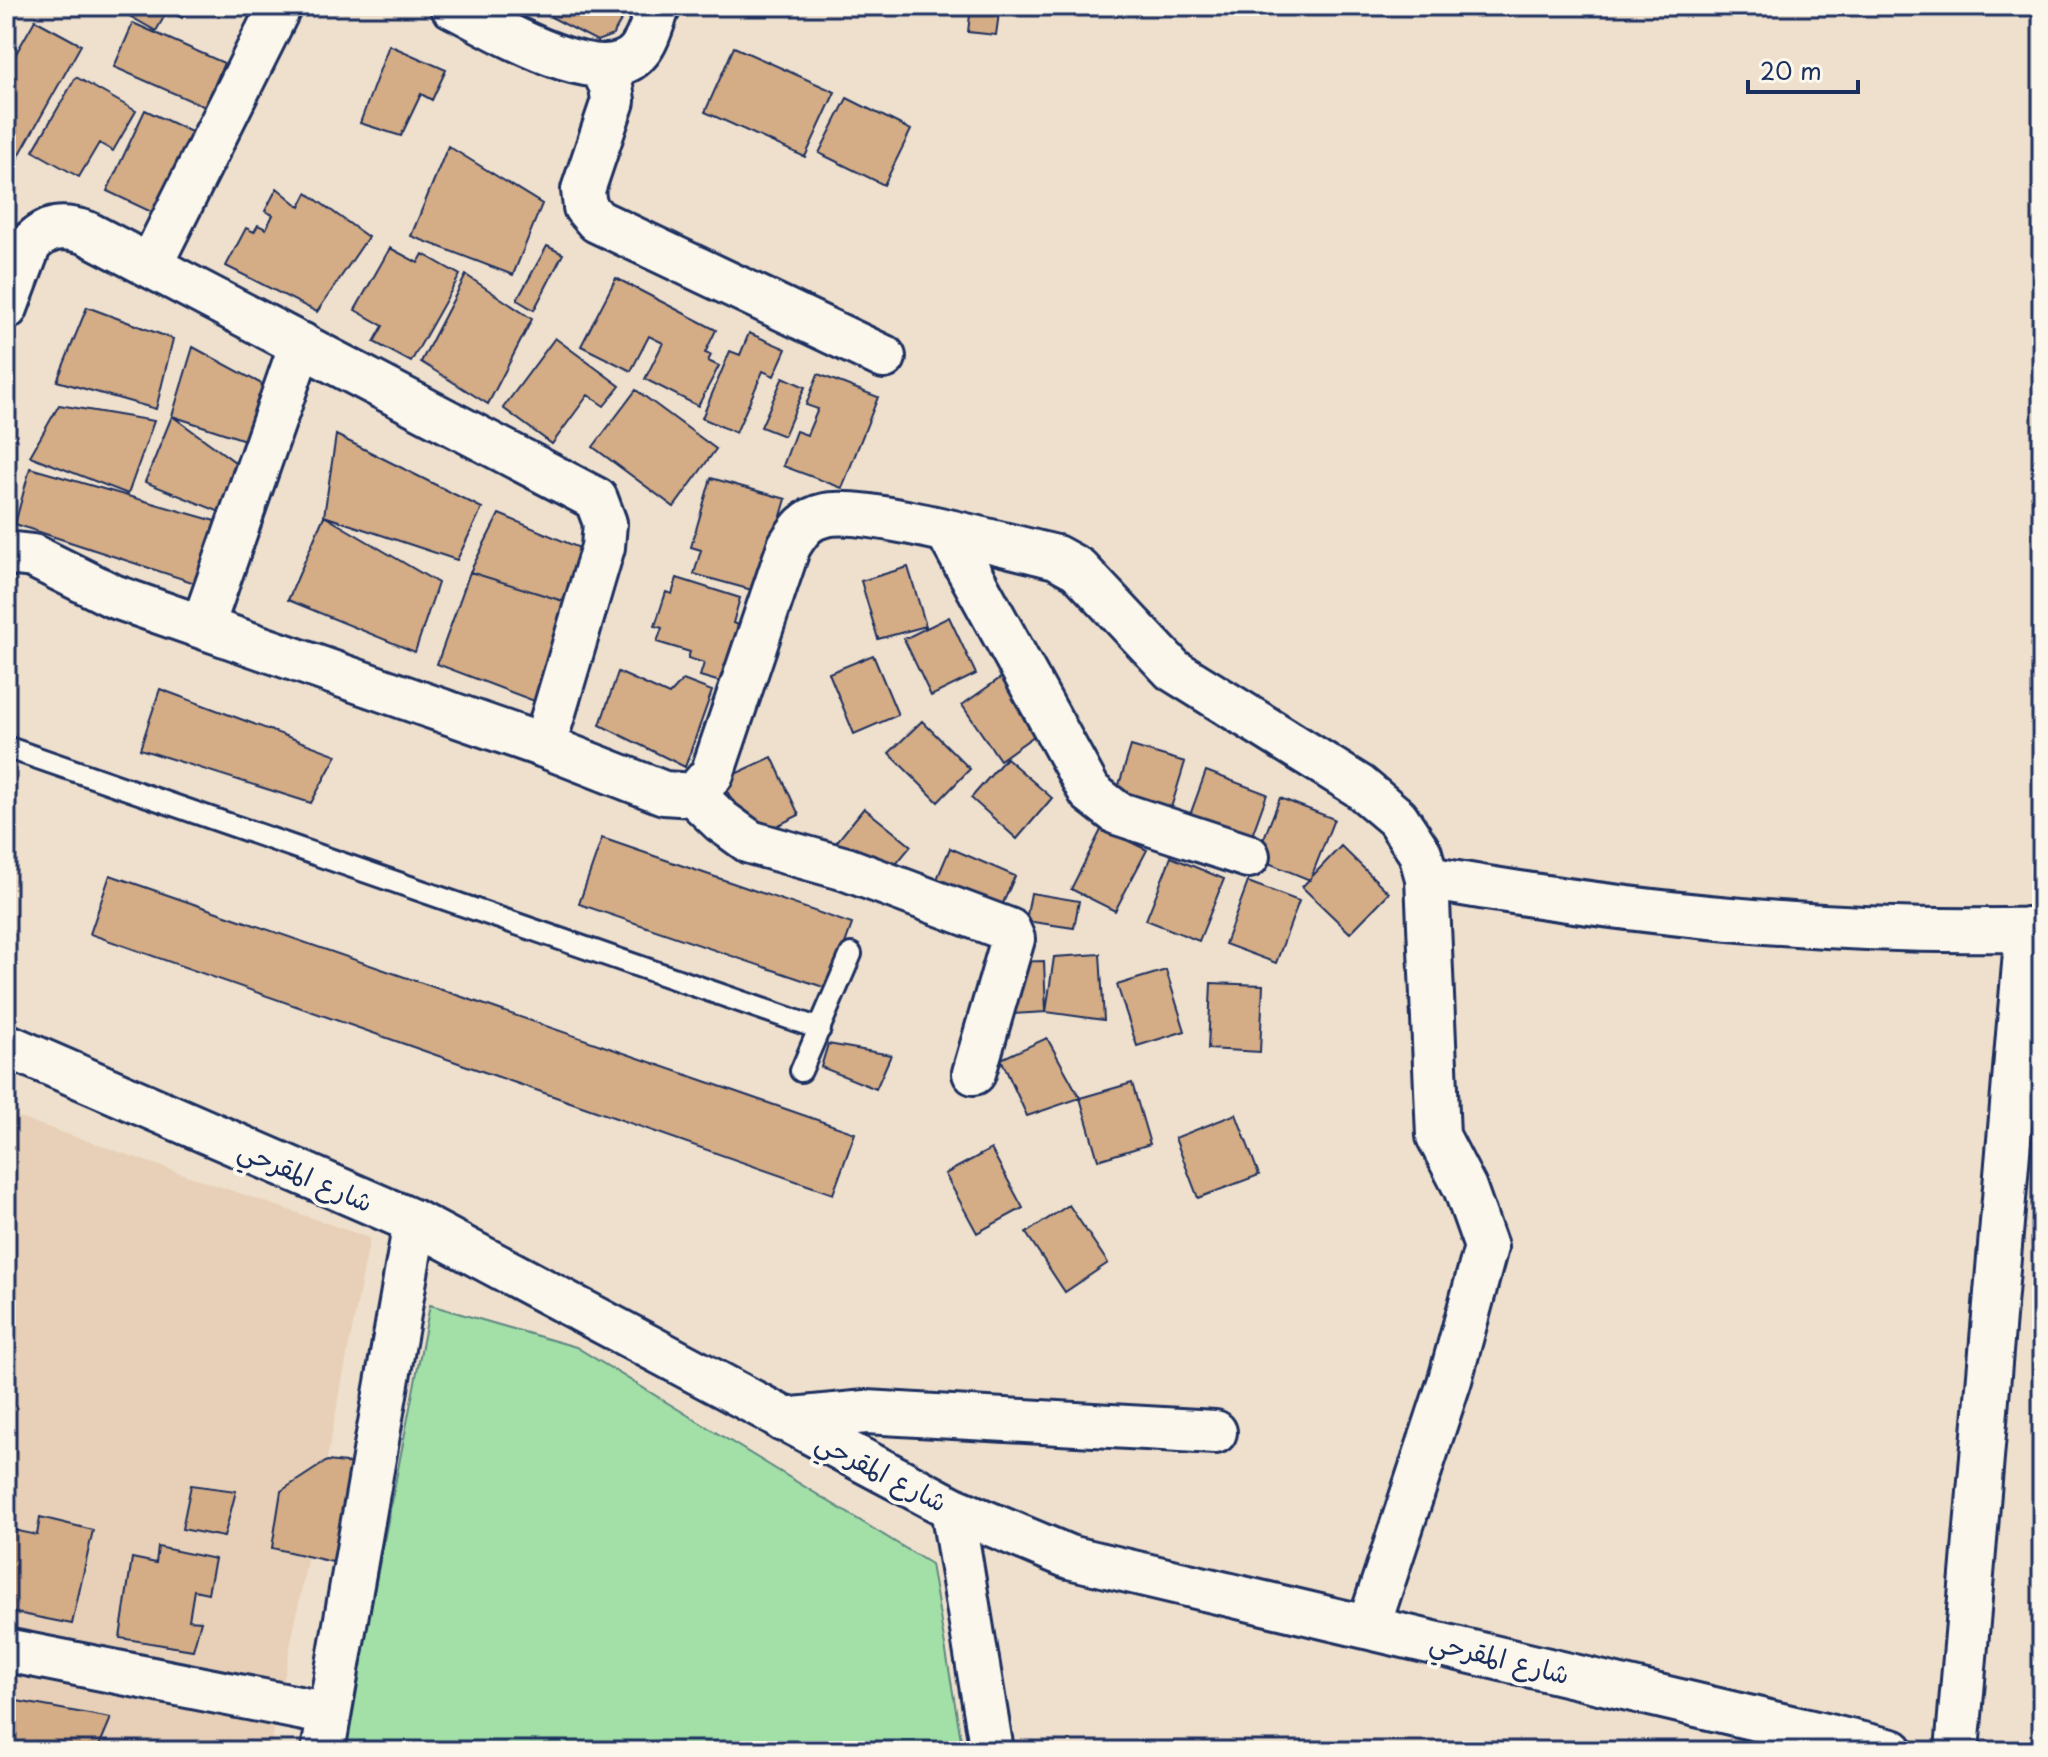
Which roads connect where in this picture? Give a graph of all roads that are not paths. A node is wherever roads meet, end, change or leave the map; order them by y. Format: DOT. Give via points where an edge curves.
graph roads {
  1 [pos="280,6"];
  2 [pos="452,6"];
  3 [pos="659,6"];
  4 [pos="601,66"];
  5 [pos="150,266"];
  6 [pos="6,308"];
  7 [pos="301,344"];
  8 [pos="884,357"];
  9 [pos="948,533"];
  10 [pos="6,553"];
  11 [pos="203,625"];
  12 [pos="544,746"];
  13 [pos="6,747"];
  14 [pos="694,795"];
  15 [pos="1248,856"];
  16 [pos="1427,878"];
  17 [pos="2034,929"];
  18 [pos="851,954"];
  19 [pos="820,1029"];
  20 [pos="6,1045"];
  21 [pos="801,1071"];
  22 [pos="974,1073"];
  23 [pos="415,1222"];
  24 [pos="783,1420"];
  25 [pos="1215,1432"];
  26 [pos="952,1508"];
  27 [pos="1369,1625"];
  28 [pos="6,1650"];
  29 [pos="326,1732"];
  30 [pos="1798,1740"];
  31 [pos="992,1751"];
  32 [pos="1892,1751"];
  33 [pos="1957,1751"];
  1 -- 5 [label="street"];
  2 -- 4 [label="street" via="553,55"];
  3 -- 4 [label="street" via="638,53"];
  4 -- 8 [label="street" via="613,101 583,190 585,207 597,221"];
  5 -- 6 [label="street" via="87,233 55,227 30,244"];
  5 -- 7 [label="street"];
  7 -- 11 [label="street"];
  7 -- 12 [label="street" via="596,499 605,523 603,547"];
  9 -- 14 [label="street" via="838,513 802,525 789,546 712,774"];
  9 -- 15 [label="street" via="1090,792 1117,813"];
  9 -- 16 [label="street" via="1056,557 1078,569 1173,670 1359,786 1397,818 1420,853"];
  10 -- 11 [label="street" via="33,556 113,596"];
  11 -- 12 [label="street"];
  12 -- 14 [label="street" via="664,793"];
  13 -- 19 [label="lane"];
  14 -- 22 [label="street" via="750,842 846,869 1009,930 1013,939"];
  16 -- 17 [label="street" via="1540,897 1828,927"];
  16 -- 27 [label="street" via="1438,1136 1465,1188 1486,1247 1450,1380"];
  17 -- 33 [label="street"];
  18 -- 19 [label="lane"];
  19 -- 21 [label="lane"];
  20 -- 23 [label="street, شارع المقرحي"];
  23 -- 24 [label="street, شارع المقرحي"];
  23 -- 29 [label="street"];
  24 -- 25 [label="street" via="866,1412"];
  24 -- 26 [label="street, شارع المقرحي"];
  26 -- 27 [label="street, شارع المقرحي" via="1069,1557"];
  26 -- 31 [label="street"];
  27 -- 30 [label="street, شارع المقرحي"];
  28 -- 29 [label="street"];
  30 -- 32 [label="street, شارع المقرحي"];
}
